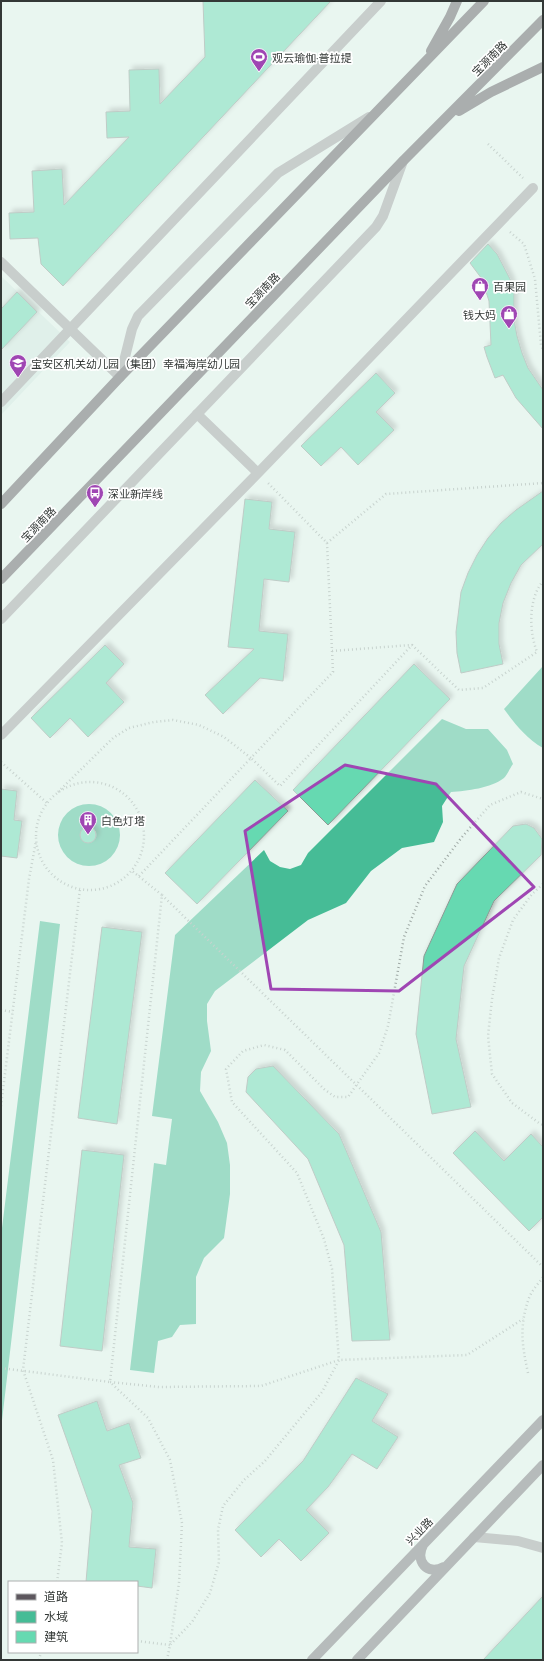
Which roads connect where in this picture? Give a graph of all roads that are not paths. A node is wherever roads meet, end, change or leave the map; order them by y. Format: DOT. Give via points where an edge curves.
graph roads {
  1 [pos="381,1"];
  2 [pos="458,1"];
  3 [pos="484,1"];
  4 [pos="543,20"];
  5 [pos="422,65"];
  6 [pos="543,67"];
  7 [pos="376,113"];
  8 [pos="445,119"];
  9 [pos="403,161"];
  10 [pos="533,188"];
  11 [pos="1,262"];
  12 [pos="70,328"];
  13 [pos="120,377"];
  14 [pos="1,402"];
  15 [pos="197,414"];
  16 [pos="258,473"];
  17 [pos="1,504"];
  18 [pos="1,579"];
  19 [pos="1,619"];
  20 [pos="1,735"];
  21 [pos="543,1420"];
  22 [pos="543,1465"];
  23 [pos="474,1536"];
  24 [pos="423,1545"];
  25 [pos="543,1548"];
  26 [pos="446,1566"];
  27 [pos="312,1660"];
  28 [pos="358,1660"];
  1 -- 12 [label="street"];
  2 -- 5 [label="main road"];
  3 -- 5 [label="main road"];
  4 -- 8 [label="main road, 宝源南路"];
  5 -- 7 [label="main road"];
  6 -- 8 [label="main road" via="490,92"];
  7 -- 13 [label="main road"];
  7 -- 13 [label="street" via="278,172 138,316 132,329"];
  8 -- 9 [label="main road, 宝源南路"];
  9 -- 15 [label="street" via="383,216 376,227"];
  9 -- 18 [label="main road, 宝源南路"];
  10 -- 16 [label="street"];
  11 -- 12 [label="street"];
  12 -- 13 [label="street"];
  12 -- 14 [label="street"];
  13 -- 17 [label="main road"];
  15 -- 16 [label="street"];
  15 -- 19 [label="street"];
  16 -- 20 [label="street"];
  21 -- 24 [label="main road, 兴业路"];
  22 -- 23 [label="main road"];
  23 -- 25 [label="street" via="518,1541"];
  23 -- 26 [label="main road"];
  24 -- 26 [label="main road" via="420,1556 424,1565 433,1570"];
  24 -- 27 [label="main road, 兴业路"];
  26 -- 28 [label="main road"];
}
